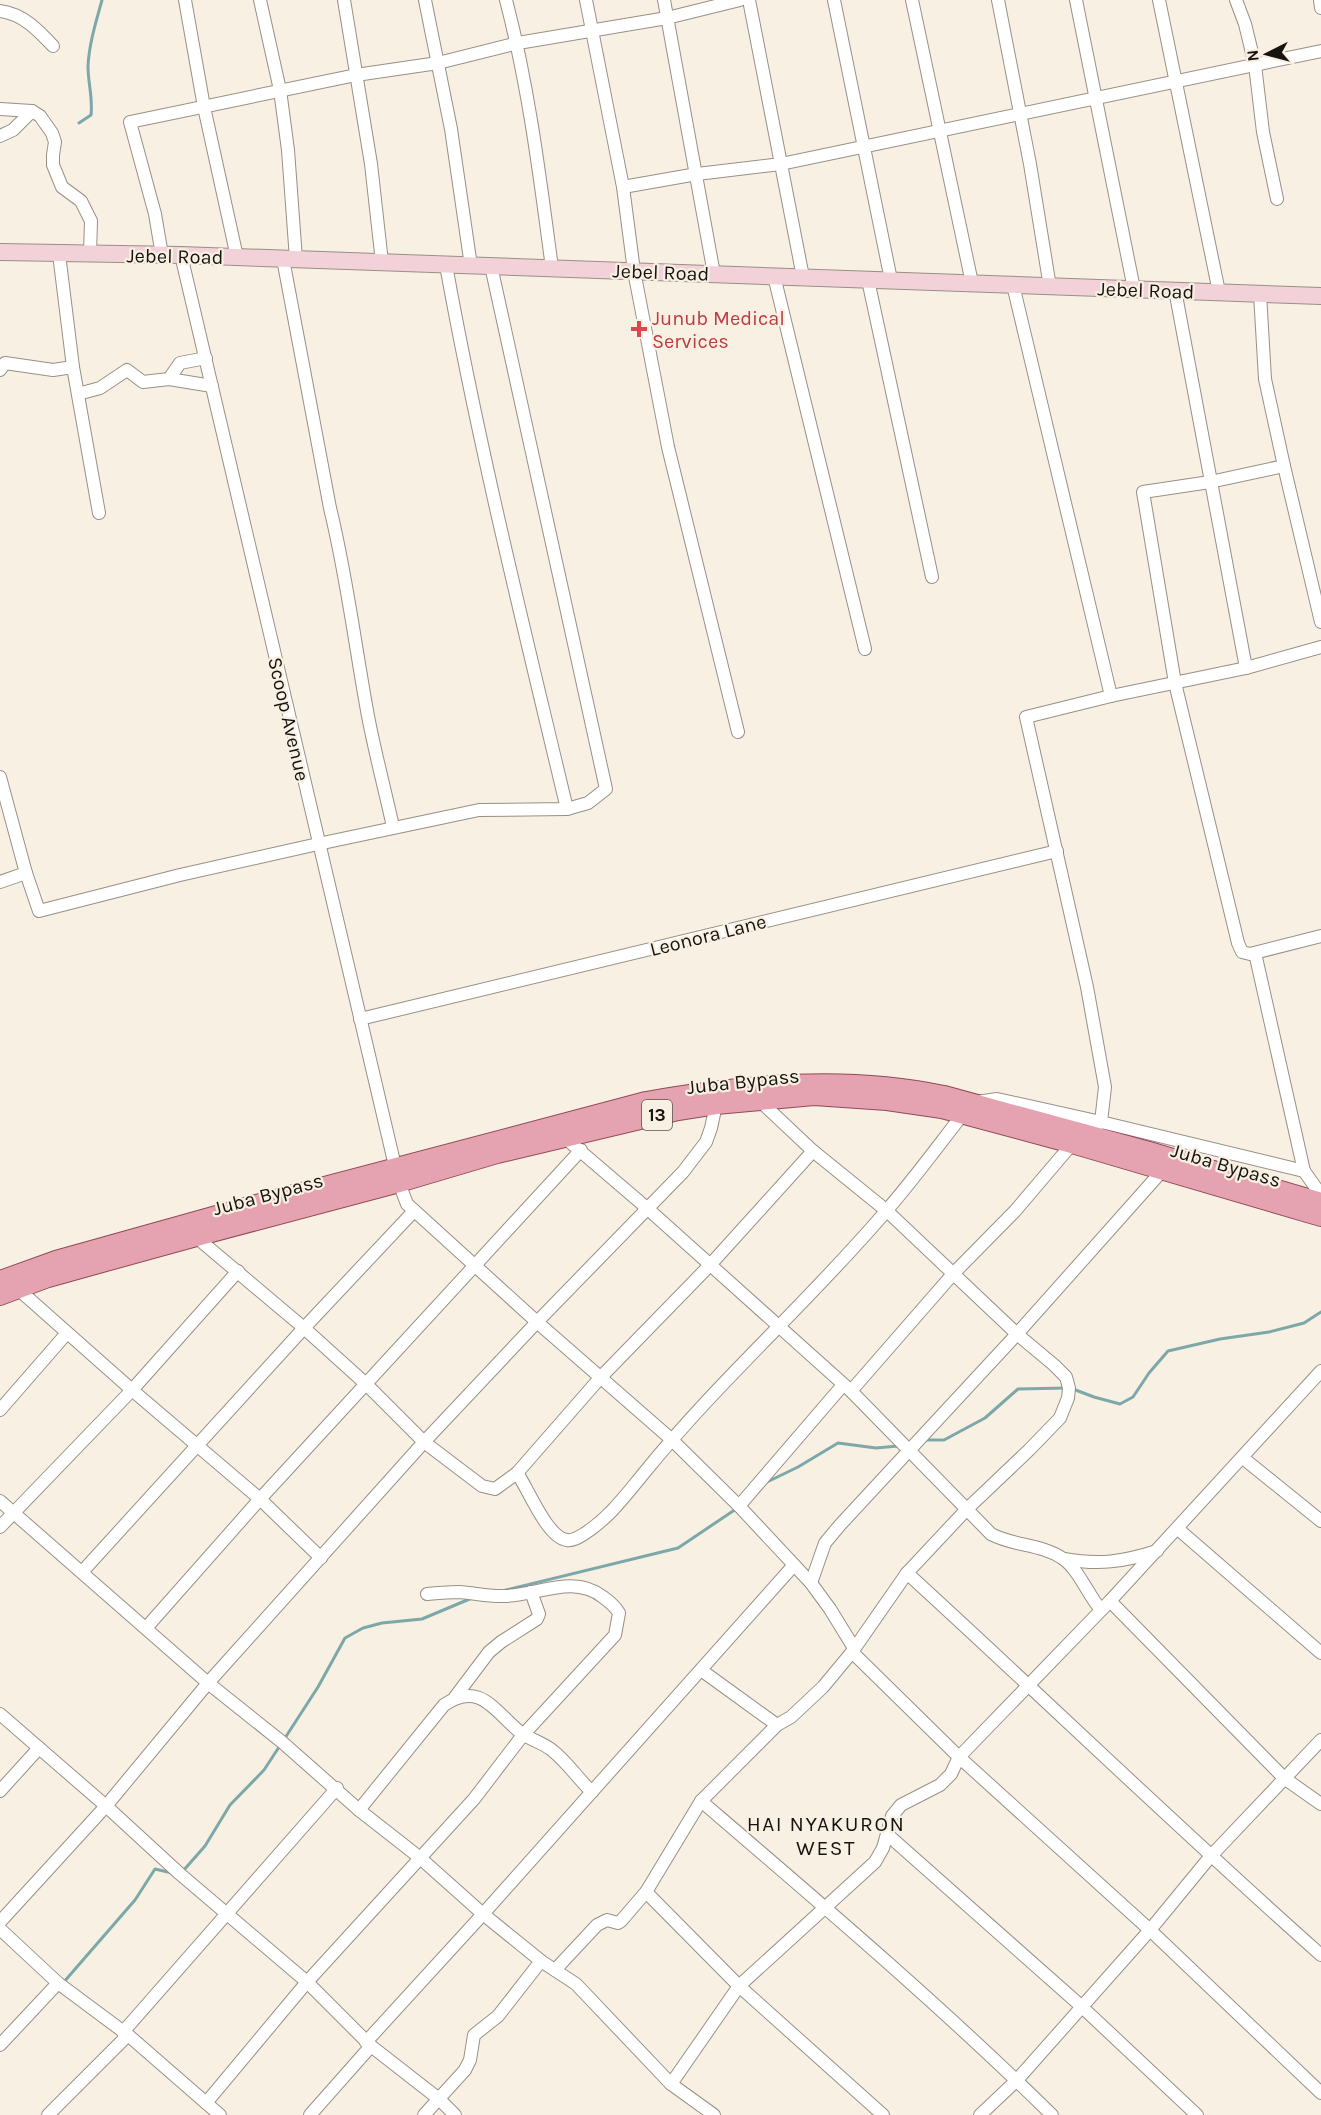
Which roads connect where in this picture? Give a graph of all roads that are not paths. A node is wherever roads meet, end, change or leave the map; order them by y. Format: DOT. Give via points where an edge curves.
graph roads {
  1 [pos="185,0"];
  2 [pos="260,0"];
  3 [pos="344,0"];
  4 [pos="425,0"];
  5 [pos="506,0"];
  6 [pos="586,0"];
  7 [pos="664,0"];
  8 [pos="740,0"];
  9 [pos="749,0"];
  10 [pos="834,0"];
  11 [pos="912,0"];
  12 [pos="998,0"];
  13 [pos="1076,0"];
  14 [pos="1159,0"];
  15 [pos="1236,0"];
  16 [pos="1320,0"];
  17 [pos="1321,8"];
  18 [pos="0,11"];
  19 [pos="667,18"];
  20 [pos="592,31"];
  21 [pos="518,44"];
  22 [pos="53,46"];
  23 [pos="1321,51"];
  24 [pos="438,63"];
  25 [pos="1255,65"];
  26 [pos="356,75"];
  27 [pos="1176,81"];
  28 [pos="280,90"];
  29 [pos="1096,98"];
  30 [pos="204,107"];
  31 [pos="0,109"];
  32 [pos="32,111"];
  33 [pos="1020,114"];
  34 [pos="940,130"];
  35 [pos="0,136"];
  36 [pos="864,146"];
  37 [pos="781,164"];
  38 [pos="697,174"];
  39 [pos="623,187"];
  40 [pos="1276,199"];
  41 [pos="0,252"];
  42 [pos="59,254"];
  43 [pos="90,254"];
  44 [pos="162,255"];
  45 [pos="181,255"];
  46 [pos="237,257"];
  47 [pos="290,259"];
  48 [pos="382,262"];
  49 [pos="446,265"];
  50 [pos="471,266"];
  51 [pos="491,266"];
  52 [pos="552,268"];
  53 [pos="634,271"];
  54 [pos="714,274"];
  55 [pos="774,276"];
  56 [pos="803,277"];
  57 [pos="868,280"];
  58 [pos="891,280"];
  59 [pos="972,283"];
  60 [pos="1013,285"];
  61 [pos="1050,287"];
  62 [pos="1134,289"];
  63 [pos="1175,290"];
  64 [pos="1219,292"];
  65 [pos="1260,294"];
  66 [pos="1321,296"];
  67 [pos="206,358"];
  68 [pos="73,367"];
  69 [pos="0,370"];
  70 [pos="169,379"];
  71 [pos="212,386"];
  72 [pos="78,394"];
  73 [pos="1284,466"];
  74 [pos="1210,482"];
  75 [pos="99,513"];
  76 [pos="932,577"];
  77 [pos="1321,622"];
  78 [pos="1321,647"];
  79 [pos="865,649"];
  80 [pos="1246,668"];
  81 [pos="1175,683"];
  82 [pos="1111,696"];
  83 [pos="738,732"];
  84 [pos="0,777"];
  85 [pos="567,808"];
  86 [pos="393,827"];
  87 [pos="318,844"];
  88 [pos="1056,850"];
  89 [pos="26,873"];
  90 [pos="0,882"];
  91 [pos="1321,936"];
  92 [pos="1255,953"];
  93 [pos="360,1019"];
  94 [pos="760,1101"];
  95 [pos="716,1105"];
  96 [pos="968,1108"];
  97 [pos="1101,1122"];
  98 [pos="565,1138"];
  99 [pos="1078,1139"];
  100 [pos="581,1150"];
  101 [pos="813,1151"];
  102 [pos="1162,1170"];
  103 [pos="1304,1171"];
  104 [pos="397,1175"];
  105 [pos="1321,1196"];
  106 [pos="1321,1202"];
  107 [pos="648,1209"];
  108 [pos="414,1210"];
  109 [pos="887,1211"];
  110 [pos="1321,1217"];
  111 [pos="196,1237"];
  112 [pos="710,1264"];
  113 [pos="476,1267"];
  114 [pos="238,1271"];
  115 [pos="953,1274"];
  116 [pos="0,1280"];
  117 [pos="18,1289"];
  118 [pos="0,1296"];
  119 [pos="537,1322"];
  120 [pos="779,1326"];
  121 [pos="304,1328"];
  122 [pos="67,1333"];
  123 [pos="1017,1334"];
  124 [pos="1320,1373"];
  125 [pos="600,1378"];
  126 [pos="366,1384"];
  127 [pos="847,1388"];
  128 [pos="132,1390"];
  129 [pos="0,1410"];
  130 [pos="671,1440"];
  131 [pos="424,1442"];
  132 [pos="197,1444"];
  133 [pos="910,1450"];
  134 [pos="1243,1458"];
  135 [pos="517,1473"];
  136 [pos="260,1499"];
  137 [pos="0,1501"];
  138 [pos="739,1506"];
  139 [pos="967,1509"];
  140 [pos="13,1512"];
  141 [pos="1321,1521"];
  142 [pos="0,1527"];
  143 [pos="1178,1529"];
  144 [pos="1158,1550"];
  145 [pos="321,1558"];
  146 [pos="1064,1558"];
  147 [pos="794,1565"];
  148 [pos="82,1572"];
  149 [pos="907,1573"];
  150 [pos="811,1583"];
  151 [pos="531,1592"];
  152 [pos="427,1594"];
  153 [pos="1105,1606"];
  154 [pos="146,1628"];
  155 [pos="853,1650"];
  156 [pos="1321,1653"];
  157 [pos="701,1670"];
  158 [pos="208,1683"];
  159 [pos="1028,1684"];
  160 [pos="455,1697"];
  161 [pos="0,1714"];
  162 [pos="777,1725"];
  163 [pos="523,1735"];
  164 [pos="1321,1740"];
  165 [pos="39,1748"];
  166 [pos="959,1756"];
  167 [pos="1284,1778"];
  168 [pos="337,1788"];
  169 [pos="0,1791"];
  170 [pos="592,1792"];
  171 [pos="701,1801"];
  172 [pos="1321,1803"];
  173 [pos="106,1806"];
  174 [pos="359,1810"];
  175 [pos="888,1835"];
  176 [pos="419,1857"];
  177 [pos="1210,1857"];
  178 [pos="646,1892"];
  179 [pos="825,1908"];
  180 [pos="228,1913"];
  181 [pos="483,1914"];
  182 [pos="0,1922"];
  183 [pos="0,1929"];
  184 [pos="1150,1930"];
  185 [pos="1321,1955"];
  186 [pos="541,1961"];
  187 [pos="555,1970"];
  188 [pos="307,1982"];
  189 [pos="57,1983"];
  190 [pos="739,1986"];
  191 [pos="1081,2006"];
  192 [pos="125,2034"];
  193 [pos="368,2044"];
  194 [pos="0,2045"];
  195 [pos="1017,2080"];
  196 [pos="671,2084"];
  197 [pos="1321,2093"];
  198 [pos="439,2099"];
  199 [pos="206,2103"];
  200 [pos="48,2115"];
  201 [pos="220,2115"];
  202 [pos="310,2115"];
  203 [pos="424,2115"];
  204 [pos="455,2115"];
  205 [pos="714,2115"];
  206 [pos="883,2115"];
  207 [pos="980,2115"];
  208 [pos="1052,2115"];
  209 [pos="1197,2115"];
  1 -- 30 [label="street"];
  2 -- 28 [label="street"];
  3 -- 26 [label="street"];
  4 -- 24 [label="street"];
  5 -- 21 [label="street"];
  6 -- 20 [label="street"];
  7 -- 19 [label="street"];
  8 -- 19 [label="street"];
  9 -- 37 [label="street"];
  10 -- 36 [label="street"];
  11 -- 34 [label="street"];
  12 -- 33 [label="street"];
  13 -- 29 [label="street"];
  14 -- 27 [label="street"];
  15 -- 25 [label="street"];
  16 -- 17 [label="street"];
  18 -- 22 [label="street" via="13,12"];
  19 -- 20 [label="street"];
  19 -- 38 [label="street"];
  20 -- 21 [label="street"];
  20 -- 39 [label="street"];
  21 -- 24 [label="street"];
  21 -- 52 [label="street"];
  23 -- 25 [label="street"];
  24 -- 26 [label="street"];
  24 -- 50 [label="street"];
  25 -- 27 [label="street"];
  25 -- 40 [label="street"];
  26 -- 28 [label="street"];
  26 -- 48 [label="street"];
  27 -- 29 [label="street"];
  27 -- 64 [label="street"];
  28 -- 30 [label="street"];
  28 -- 47 [label="street" via="288,150"];
  29 -- 33 [label="street"];
  29 -- 62 [label="street"];
  30 -- 44 [label="street" via="130,122"];
  30 -- 46 [label="street"];
  31 -- 32 [label="street"];
  32 -- 35 [label="street" via="13,130"];
  32 -- 43 [label="street" via="55,138 54,165 62,187 87,209 92,227"];
  33 -- 34 [label="street"];
  33 -- 61 [label="street"];
  34 -- 36 [label="street"];
  34 -- 59 [label="street"];
  36 -- 37 [label="street"];
  36 -- 58 [label="street"];
  37 -- 38 [label="street"];
  37 -- 56 [label="street"];
  38 -- 39 [label="street"];
  38 -- 54 [label="street"];
  39 -- 53 [label="street"];
  41 -- 42 [label="main road, Jebel Road"];
  42 -- 43 [label="main road, Jebel Road"];
  42 -- 68 [label="street"];
  43 -- 44 [label="main road, Jebel Road"];
  44 -- 45 [label="main road, Jebel Road"];
  45 -- 46 [label="main road, Jebel Road"];
  45 -- 67 [label="street, Scoop Avenue"];
  46 -- 47 [label="main road, Jebel Road"];
  47 -- 48 [label="main road, Jebel Road"];
  47 -- 86 [label="street" via="330,508 368,716"];
  48 -- 49 [label="main road, Jebel Road"];
  49 -- 50 [label="main road, Jebel Road"];
  49 -- 85 [label="street" via="493,498"];
  50 -- 51 [label="main road, Jebel Road"];
  51 -- 52 [label="main road, Jebel Road"];
  51 -- 85 [label="street" via="606,789 588,803"];
  52 -- 53 [label="main road, Jebel Road"];
  53 -- 54 [label="main road, Jebel Road"];
  53 -- 83 [label="street" via="668,447"];
  54 -- 55 [label="main road, Jebel Road"];
  55 -- 56 [label="main road, Jebel Road"];
  55 -- 79 [label="street"];
  56 -- 57 [label="main road, Jebel Road"];
  57 -- 58 [label="main road, Jebel Road"];
  57 -- 76 [label="street"];
  58 -- 59 [label="main road, Jebel Road"];
  59 -- 60 [label="main road, Jebel Road"];
  60 -- 61 [label="main road, Jebel Road"];
  60 -- 82 [label="street"];
  61 -- 62 [label="main road, Jebel Road"];
  62 -- 63 [label="main road, Jebel Road"];
  63 -- 64 [label="main road, Jebel Road"];
  63 -- 74 [label="street"];
  64 -- 65 [label="main road, Jebel Road"];
  65 -- 66 [label="main road, Jebel Road"];
  65 -- 73 [label="street" via="1265,379"];
  67 -- 70 [label="street" via="180,363"];
  67 -- 71 [label="street, Scoop Avenue"];
  68 -- 69 [label="street" via="53,370 5,363"];
  68 -- 72 [label="street"];
  70 -- 71 [label="street"];
  70 -- 72 [label="street" via="143,382 127,370 100,388"];
  71 -- 87 [label="street, Scoop Avenue"];
  72 -- 75 [label="street"];
  73 -- 74 [label="street"];
  73 -- 77 [label="street"];
  74 -- 80 [label="street"];
  74 -- 81 [label="street" via="1143,492"];
  78 -- 80 [label="street"];
  80 -- 81 [label="street"];
  81 -- 82 [label="street"];
  81 -- 92 [label="street" via="1238,943 1242,952"];
  82 -- 88 [label="street" via="1026,717"];
  84 -- 89 [label="street"];
  85 -- 86 [label="street" via="479,810"];
  86 -- 87 [label="street"];
  87 -- 89 [label="street" via="39,911"];
  87 -- 93 [label="street, Scoop Avenue"];
  88 -- 93 [label="street, Leonora Lane"];
  88 -- 97 [label="street" via="1105,1087"];
  89 -- 90 [label="street"];
  91 -- 92 [label="street"];
  92 -- 103 [label="street"];
  93 -- 104 [label="street, Scoop Avenue"];
  94 -- 95 [label="main road, Juba Bypass / 13"];
  94 -- 96 [label="main road, Juba Bypass / 13" via="814,1096"];
  94 -- 101 [label="street"];
  95 -- 98 [label="main road, Juba Bypass / 13" via="656,1115"];
  95 -- 107 [label="street" via="706,1142 684,1172"];
  96 -- 97 [label="street" via="997,1099"];
  96 -- 99 [label="main road, Juba Bypass"];
  96 -- 104 [label="main road, Juba Bypass" via="928,1092 888,1086 747,1086 646,1101"];
  96 -- 109 [label="street"];
  97 -- 99 [label="street"];
  97 -- 103 [label="street"];
  98 -- 100 [label="street"];
  98 -- 104 [label="main road, Juba Bypass / 13"];
  99 -- 102 [label="main road, Juba Bypass"];
  99 -- 106 [label="main road, Juba Bypass"];
  99 -- 115 [label="street"];
  100 -- 107 [label="street"];
  100 -- 113 [label="street"];
  101 -- 109 [label="street"];
  101 -- 112 [label="street"];
  102 -- 110 [label="main road, Juba Bypass"];
  102 -- 123 [label="street"];
  103 -- 105 [label="street"];
  104 -- 108 [label="street, Scoop Avenue" via="407,1204"];
  104 -- 111 [label="main road, Juba Bypass / 13"];
  104 -- 116 [label="main road, Juba Bypass" via="88,1251"];
  107 -- 112 [label="street"];
  107 -- 119 [label="street"];
  108 -- 113 [label="street, Scoop Avenue"];
  108 -- 121 [label="street"];
  109 -- 115 [label="street"];
  109 -- 120 [label="street"];
  111 -- 114 [label="street"];
  111 -- 117 [label="main road, Juba Bypass / 13"];
  112 -- 120 [label="street"];
  112 -- 125 [label="street"];
  113 -- 119 [label="street, Scoop Avenue"];
  113 -- 126 [label="street"];
  114 -- 121 [label="street"];
  114 -- 128 [label="street"];
  115 -- 123 [label="street"];
  115 -- 127 [label="street"];
  117 -- 118 [label="main road, Juba Bypass / 13"];
  117 -- 122 [label="street"];
  119 -- 125 [label="street, Scoop Avenue"];
  119 -- 131 [label="street"];
  120 -- 127 [label="street"];
  120 -- 130 [label="street"];
  121 -- 126 [label="street"];
  121 -- 132 [label="street"];
  122 -- 128 [label="street"];
  122 -- 129 [label="street"];
  123 -- 133 [label="street"];
  123 -- 139 [label="street" via="1066,1377 1068,1398 1060,1418"];
  124 -- 134 [label="street"];
  125 -- 130 [label="street, Scoop Avenue"];
  125 -- 135 [label="street"];
  126 -- 131 [label="street"];
  126 -- 136 [label="street"];
  127 -- 133 [label="street"];
  127 -- 138 [label="street"];
  128 -- 132 [label="street"];
  128 -- 140 [label="street"];
  130 -- 135 [label="street" via="613,1511 574,1539 560,1537 542,1518"];
  130 -- 138 [label="street, Scoop Avenue"];
  131 -- 135 [label="street" via="489,1489 504,1484"];
  131 -- 145 [label="street"];
  132 -- 136 [label="street"];
  132 -- 148 [label="street"];
  133 -- 139 [label="street"];
  133 -- 150 [label="street" via="825,1543"];
  134 -- 141 [label="street"];
  134 -- 143 [label="street"];
  136 -- 145 [label="street"];
  136 -- 154 [label="street"];
  137 -- 140 [label="street"];
  138 -- 147 [label="street, Scoop Avenue"];
  139 -- 146 [label="street" via="1000,1539"];
  139 -- 149 [label="street"];
  140 -- 142 [label="street"];
  140 -- 148 [label="street"];
  143 -- 144 [label="street"];
  143 -- 156 [label="street"];
  144 -- 146 [label="street" via="1110,1562"];
  144 -- 153 [label="street"];
  145 -- 158 [label="street"];
  146 -- 153 [label="street" via="1091,1599"];
  147 -- 150 [label="street, Scoop Avenue"];
  147 -- 157 [label="street"];
  148 -- 154 [label="street"];
  149 -- 155 [label="street"];
  149 -- 159 [label="street"];
  150 -- 155 [label="street, Scoop Avenue"];
  151 -- 152 [label="street" via="508,1596"];
  151 -- 160 [label="street" via="537,1618 489,1652"];
  151 -- 163 [label="street" via="574,1585 588,1588 620,1613 615,1635"];
  153 -- 159 [label="street"];
  153 -- 167 [label="street"];
  154 -- 158 [label="street"];
  155 -- 162 [label="street" via="823,1686"];
  155 -- 166 [label="street, Scoop Avenue"];
  157 -- 162 [label="street"];
  157 -- 170 [label="street"];
  158 -- 168 [label="street"];
  158 -- 173 [label="street"];
  159 -- 166 [label="street"];
  159 -- 177 [label="street"];
  160 -- 163 [label="street" via="466,1694 483,1698"];
  160 -- 174 [label="street" via="444,1705"];
  161 -- 165 [label="street"];
  162 -- 171 [label="street"];
  163 -- 170 [label="street" via="555,1752"];
  163 -- 176 [label="street" via="474,1799"];
  164 -- 167 [label="street"];
  165 -- 169 [label="street"];
  165 -- 173 [label="street"];
  166 -- 175 [label="street" via="951,1774 940,1785 901,1805 892,1816"];
  166 -- 184 [label="street, Scoop Avenue"];
  167 -- 172 [label="street"];
  167 -- 177 [label="street"];
  168 -- 174 [label="street"];
  168 -- 180 [label="street"];
  170 -- 181 [label="street"];
  171 -- 178 [label="street"];
  171 -- 179 [label="street"];
  173 -- 180 [label="street"];
  173 -- 182 [label="street"];
  174 -- 176 [label="street"];
  175 -- 179 [label="street" via="875,1862"];
  175 -- 191 [label="street"];
  176 -- 181 [label="street"];
  176 -- 188 [label="street"];
  177 -- 184 [label="street"];
  177 -- 185 [label="street"];
  178 -- 187 [label="street" via="621,1921 608,1920 597,1925"];
  178 -- 190 [label="street"];
  179 -- 190 [label="street"];
  179 -- 195 [label="street"];
  180 -- 188 [label="street"];
  180 -- 192 [label="street"];
  181 -- 186 [label="street"];
  181 -- 193 [label="street"];
  183 -- 189 [label="street"];
  184 -- 191 [label="street"];
  184 -- 197 [label="street, Scoop Avenue"];
  186 -- 187 [label="street"];
  186 -- 198 [label="street" via="498,2016 474,2036 465,2070"];
  187 -- 196 [label="street" via="576,1984"];
  188 -- 193 [label="street"];
  188 -- 199 [label="street"];
  189 -- 192 [label="street"];
  189 -- 194 [label="street"];
  190 -- 196 [label="street"];
  190 -- 206 [label="street"];
  191 -- 195 [label="street"];
  191 -- 209 [label="street"];
  192 -- 199 [label="street"];
  192 -- 200 [label="street"];
  193 -- 198 [label="street"];
  193 -- 202 [label="street"];
  195 -- 207 [label="street"];
  195 -- 208 [label="street"];
  196 -- 205 [label="street"];
  198 -- 203 [label="street"];
  198 -- 204 [label="street"];
  199 -- 201 [label="street"];
}
